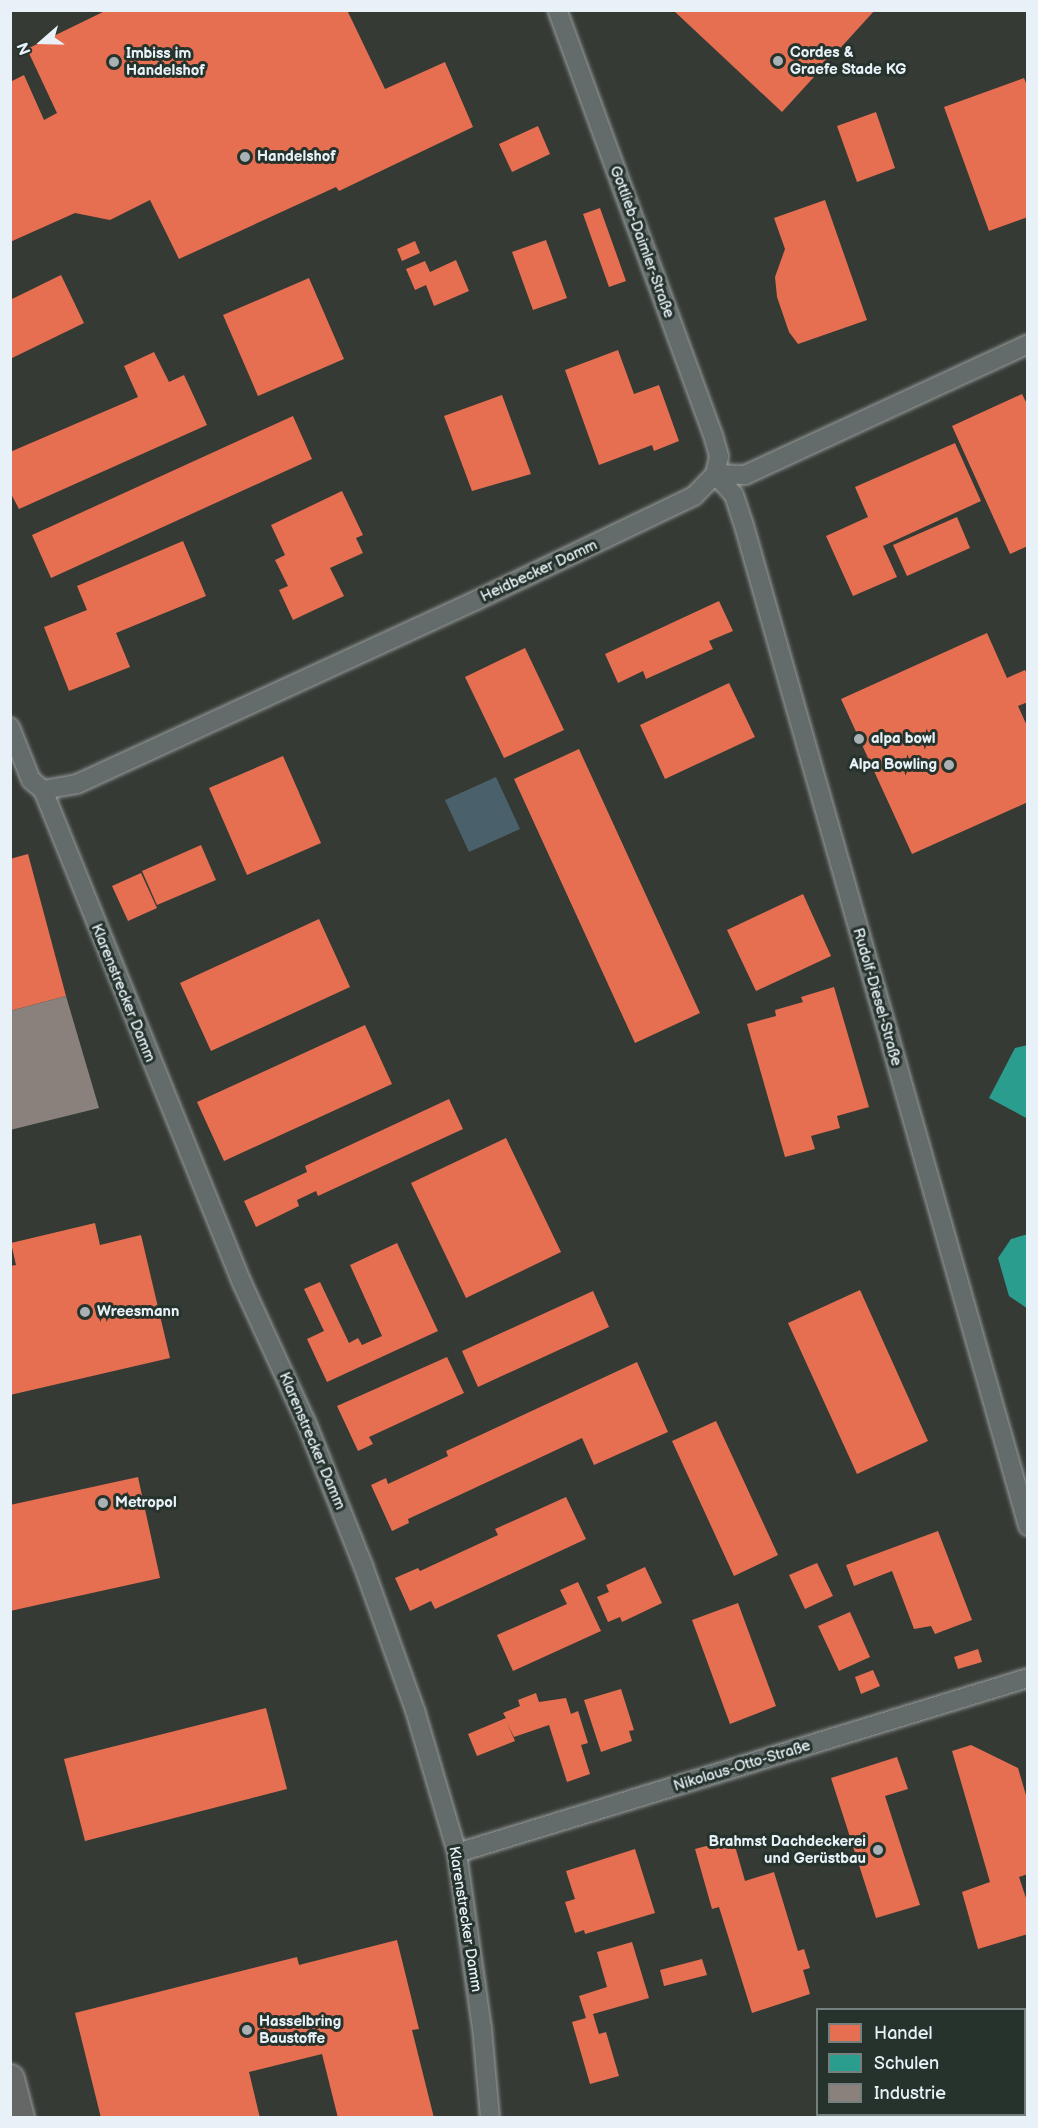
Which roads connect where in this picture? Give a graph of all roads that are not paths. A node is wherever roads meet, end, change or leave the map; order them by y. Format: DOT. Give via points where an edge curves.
graph roads {
  1 [pos="557,10"];
  2 [pos="1028,344"];
  3 [pos="715,474"];
  4 [pos="10,727"];
  5 [pos="43,790"];
  6 [pos="1028,1527"];
  7 [pos="1028,1678"];
  8 [pos="457,1854"];
  9 [pos="10,2079"];
  10 [pos="20,2118"];
  11 [pos="490,2118"];
  1 -- 3 [label="street, Gottlieb-Daimler-Straße" via="714,438 719,456"];
  2 -- 3 [label="street" via="745,475"];
  3 -- 5 [label="street, Heidbecker Damm" via="694,496 541,570 77,784"];
  3 -- 6 [label="street, Rudolf-Diesel-Straße" via="734,495 743,522"];
  4 -- 5 [label="street, Klarenstrecker Damm" via="31,780"];
  5 -- 8 [label="street, Klarenstrecker Damm" via="238,1275 306,1422 363,1564 415,1710"];
  7 -- 8 [label="street, Nikolaus-Otto-Straße"];
  8 -- 11 [label="street, Klarenstrecker Damm" via="482,2028"];
  9 -- 10 [label="main road"];
}
